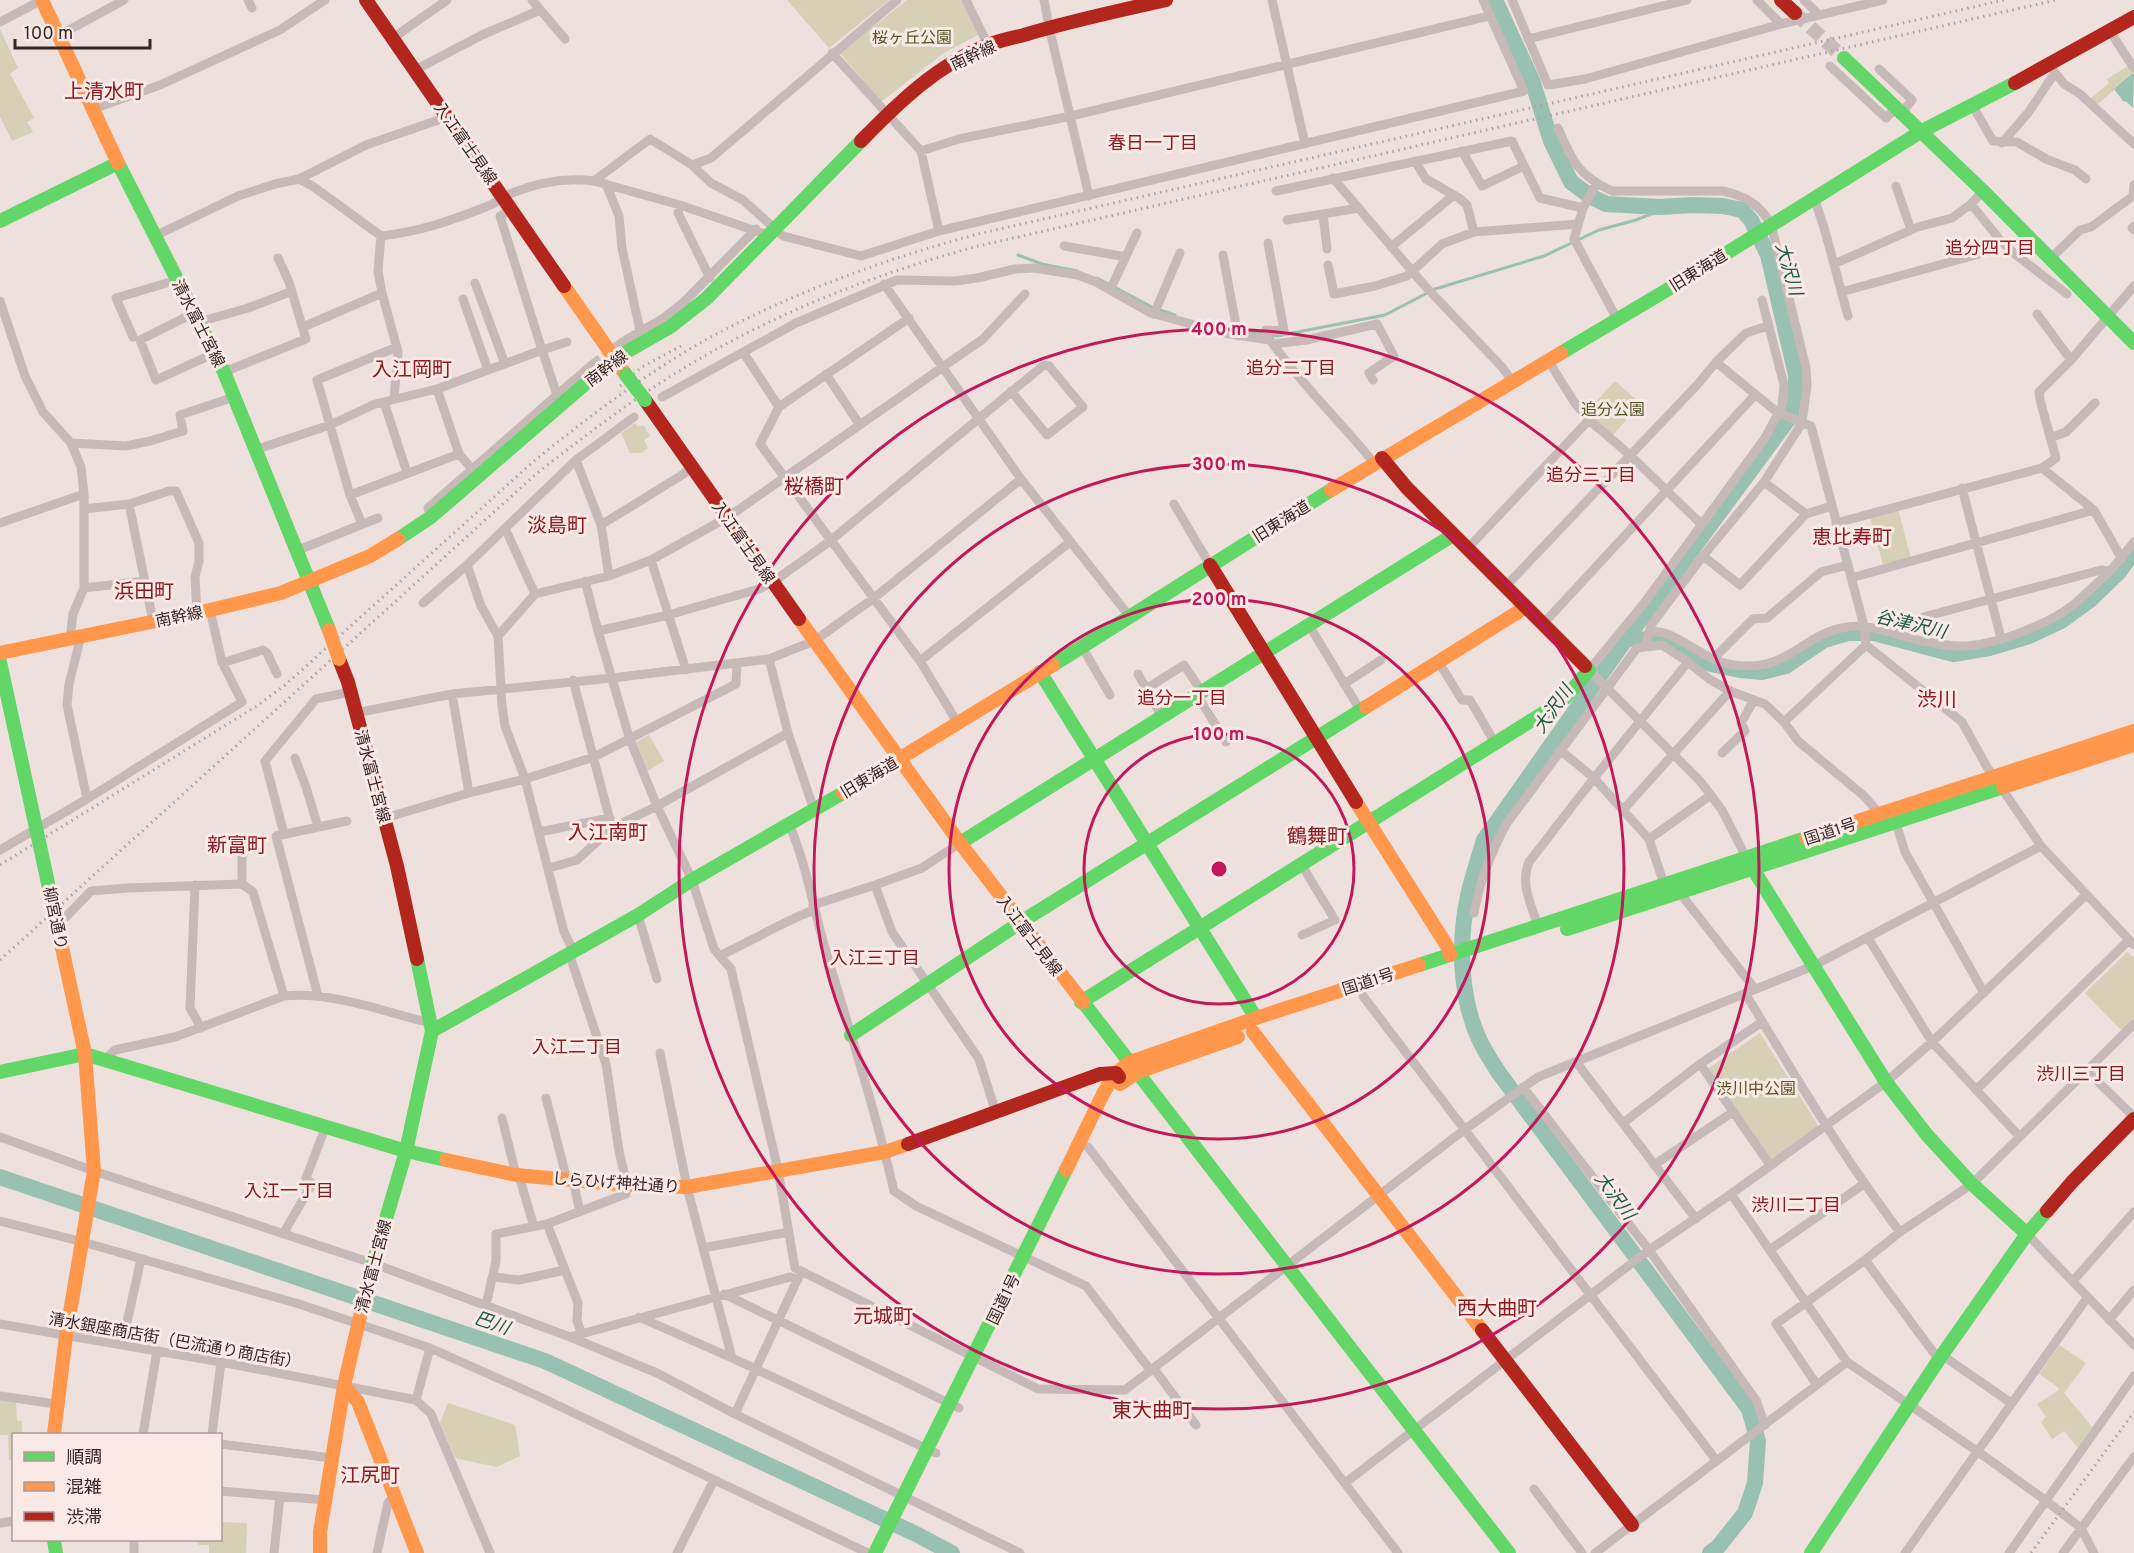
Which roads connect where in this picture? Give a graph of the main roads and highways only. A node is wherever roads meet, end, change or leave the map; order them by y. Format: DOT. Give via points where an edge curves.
graph roads {
  1 [pos="42,0"];
  2 [pos="1166,0"];
  3 [pos="1781,0"];
  4 [pos="369,1"];
  5 [pos="1795,13"];
  6 [pos="2134,17"];
  7 [pos="1844,58"];
  8 [pos="1922,131"];
  9 [pos="118,163"];
  10 [pos="0,221"];
  11 [pos="2134,343"];
  12 [pos="614,359"];
  13 [pos="1378,460"];
  14 [pos="1453,535"];
  15 [pos="1210,565"];
  16 [pos="309,583"];
  17 [pos="1526,607"];
  18 [pos="0,653"];
  19 [pos="1263,653"];
  20 [pos="0,662"];
  21 [pos="1040,672"];
  22 [pos="2134,731"];
  23 [pos="1316,737"];
  24 [pos="2134,745"];
  25 [pos="899,759"];
  26 [pos="1094,760"];
  27 [pos="1998,782"];
  28 [pos="1370,823"];
  29 [pos="960,843"];
  30 [pos="1147,843"];
  31 [pos="1749,863"];
  32 [pos="1020,922"];
  33 [pos="1199,927"];
  34 [pos="1460,956"];
  35 [pos="1081,1002"];
  36 [pos="1254,1025"];
  37 [pos="431,1027"];
  38 [pos="851,1035"];
  39 [pos="85,1054"];
  40 [pos="1134,1067"];
  41 [pos="0,1072"];
  42 [pos="1119,1077"];
  43 [pos="2134,1118"];
  44 [pos="406,1151"];
  45 [pos="2027,1234"];
  46 [pos="1028,1259"];
  47 [pos="344,1386"];
  48 [pos="54,1433"];
  49 [pos="1632,1525"];
  50 [pos="877,1552"];
  51 [pos="320,1553"];
  52 [pos="417,1553"];
  53 [pos="1509,1553"];
  54 [pos="1811,1553"];
  1 -- 9 [label="main road, 清水富士宮線"];
  2 -- 12 [label="main road, 南幹線" via="988,45 953,63 888,114 766,231 707,298 670,327"];
  3 -- 5 [label="main road"];
  4 -- 12 [label="main road, 入江富士見線"];
  6 -- 8 [label="main road, 旧東海道" via="2052,69"];
  7 -- 8 [label="main road"];
  8 -- 11 [label="main road"];
  8 -- 13 [label="main road, 旧東海道" via="1682,281"];
  9 -- 10 [label="main road"];
  9 -- 16 [label="main road, 清水富士宮線" via="224,372"];
  12 -- 16 [label="main road, 南幹線" via="411,532 370,556"];
  12 -- 25 [label="main road, 入江富士見線, bridge"];
  13 -- 14 [label="main road"];
  13 -- 15 [label="main road, 旧東海道"];
  14 -- 17 [label="main road"];
  14 -- 19 [label="main road"];
  15 -- 19 [label="main road"];
  15 -- 21 [label="main road, 旧東海道"];
  16 -- 18 [label="main road, 南幹線" via="203,611"];
  16 -- 37 [label="main road, 清水富士宮線, bridge" via="350,692 385,818"];
  17 -- 23 [label="main road"];
  17 -- 28 [label="main road" via="1589,670 1565,699"];
  19 -- 23 [label="main road"];
  19 -- 26 [label="main road"];
  20 -- 39 [label="main road, 柳宮通り"];
  21 -- 25 [label="main road, 旧東海道"];
  21 -- 26 [label="main road"];
  22 -- 27 [label="main road, 国道1号"];
  23 -- 28 [label="main road"];
  23 -- 30 [label="main road"];
  24 -- 27 [label="main road, 国道1号"];
  25 -- 29 [label="main road, 入江富士見線"];
  25 -- 37 [label="main road, 旧東海道" via="638,915"];
  26 -- 29 [label="main road"];
  26 -- 30 [label="main road"];
  27 -- 31 [label="main road, 国道1号" via="1880,814"];
  27 -- 31 [label="main road, 国道1号" via="1896,823"];
  28 -- 33 [label="main road"];
  28 -- 34 [label="main road" via="1447,946"];
  29 -- 32 [label="main road, 入江富士見線"];
  30 -- 32 [label="main road"];
  30 -- 33 [label="main road"];
  31 -- 34 [label="main road, 国道1号" via="1664,884"];
  31 -- 34 [label="main road, 国道1号" via="1680,893"];
  31 -- 45 [label="main road" via="1886,1082 1972,1184"];
  32 -- 35 [label="main road, 入江富士見線"];
  32 -- 38 [label="main road"];
  33 -- 35 [label="main road"];
  33 -- 36 [label="main road"];
  34 -- 36 [label="main road, 国道1号"];
  34 -- 36 [label="main road, 国道1号" via="1363,996"];
  35 -- 40 [label="main road, 入江富士見線"];
  36 -- 40 [label="main road, 国道1号"];
  36 -- 49 [label="main road"];
  37 -- 44 [label="main road, 清水富士宮線"];
  39 -- 41 [label="main road"];
  39 -- 44 [label="main road, しらひげ神社通り"];
  39 -- 48 [label="main road, 柳宮通り" via="94,1173"];
  40 -- 42 [label="main road, 国道1号"];
  40 -- 53 [label="main road, 入江富士見線"];
  42 -- 44 [label="main road, しらひげ神社通り" via="1100,1074 885,1152 687,1187 517,1176"];
  42 -- 46 [label="main road, 国道1号" via="1088,1147"];
  42 -- 46 [label="main road, 国道1号" via="1104,1092"];
  43 -- 45 [label="main road"];
  44 -- 47 [label="main road, 清水富士宮線" via="372,1265"];
  45 -- 54 [label="main road"];
  46 -- 50 [label="main road, 国道1号" via="908,1500"];
  47 -- 51 [label="main road, 清水富士宮線" via="324,1500"];
  47 -- 52 [label="main road" via="358,1402"];
}
